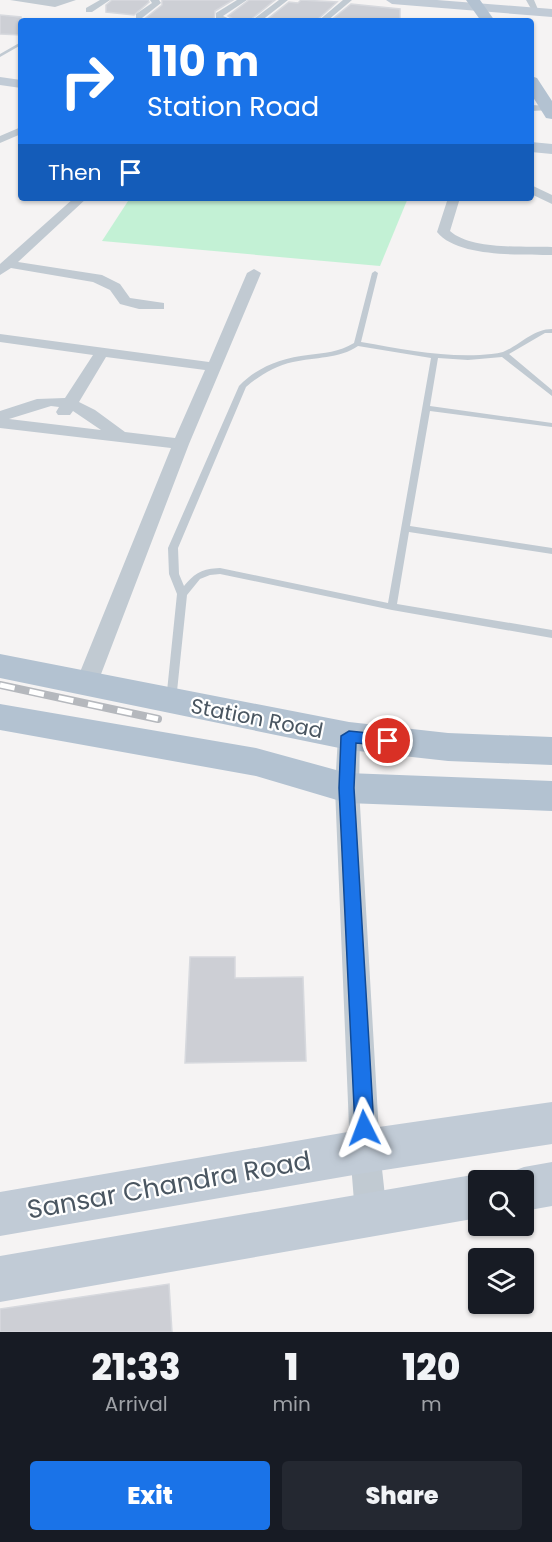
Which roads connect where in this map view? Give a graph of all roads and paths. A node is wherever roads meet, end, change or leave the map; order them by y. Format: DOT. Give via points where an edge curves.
graph roads {
  1 [pos="14,0"];
  2 [pos="72,0"];
  3 [pos="106,0"];
  4 [pos="154,0"];
  5 [pos="243,0"];
  6 [pos="284,0"];
  7 [pos="348,0"];
  8 [pos="392,0"];
  9 [pos="530,0"];
  10 [pos="89,10"];
  11 [pos="486,10"];
  12 [pos="537,12"];
  13 [pos="552,13"];
  14 [pos="139,16"];
  15 [pos="221,18"];
  16 [pos="259,18"];
  17 [pos="326,18"];
  18 [pos="18,45"];
  19 [pos="0,56"];
  20 [pos="534,70"];
  21 [pos="0,81"];
  22 [pos="18,84"];
  23 [pos="534,85"];
  24 [pos="551,105"];
  25 [pos="534,108"];
  26 [pos="18,131"];
  27 [pos="0,140"];
  28 [pos="534,147"];
  29 [pos="552,149"];
  30 [pos="534,191"];
  31 [pos="552,200"];
  32 [pos="78,201"];
  33 [pos="453,201"];
  34 [pos="552,251"];
  35 [pos="4,268"];
  36 [pos="254,273"];
  37 [pos="375,273"];
  38 [pos="159,306"];
  39 [pos="552,331"];
  40 [pos="0,338"];
  41 [pos="357,344"];
  42 [pos="102,352"];
  43 [pos="504,354"];
  44 [pos="435,356"];
  45 [pos="214,367"];
  46 [pos="552,394"];
  47 [pos="70,401"];
  48 [pos="426,408"];
  49 [pos="0,417"];
  50 [pos="0,423"];
  51 [pos="552,424"];
  52 [pos="52,429"];
  53 [pos="120,437"];
  54 [pos="181,444"];
  55 [pos="406,528"];
  56 [pos="552,551"];
  57 [pos="182,594"];
  58 [pos="392,606"];
  59 [pos="552,634"];
  60 [pos="0,666"];
  61 [pos="87,682"];
  62 [pos="171,701"];
  63 [pos="0,717"];
  64 [pos="349,736"];
  65 [pos="552,751"];
  66 [pos="347,788"];
  67 [pos="552,796"];
  68 [pos="552,1123"];
  69 [pos="365,1151"];
  70 [pos="552,1184"];
  71 [pos="534,1187"];
  72 [pos="468,1198"];
  73 [pos="0,1214"];
  74 [pos="371,1214"];
  75 [pos="0,1279"];
  1 -- 2 [label="street" via="60,4"];
  3 -- 10 [label="street"];
  4 -- 14 [label="street" via="158,3"];
  5 -- 15 [label="street" via="219,15"];
  6 -- 16 [label="street"];
  7 -- 17 [label="street"];
  8 -- 11 [label="street"];
  9 -- 12 [label="street"];
  11 -- 12 [label="street"];
  12 -- 13 [label="street"];
  18 -- 19 [label="lane"];
  20 -- 24 [label="main road"];
  21 -- 22 [label="street"];
  23 -- 24 [label="main road"];
  24 -- 25 [label="street"];
  26 -- 27 [label="street"];
  28 -- 29 [label="street"];
  30 -- 31 [label="street"];
  32 -- 35 [label="street"];
  33 -- 34 [label="street" via="443,232 451,240"];
  35 -- 38 [label="street" via="97,278 115,287 124,301"];
  36 -- 45 [label="street"];
  37 -- 41 [label="lane"];
  39 -- 43 [label="lane" via="544,331"];
  40 -- 42 [label="street"];
  41 -- 44 [label="lane"];
  41 -- 57 [label="lane" via="349,350 285,361 257,373 243,386 173,548 174,574"];
  42 -- 45 [label="street"];
  42 -- 47 [label="street"];
  43 -- 44 [label="lane" via="484,358"];
  43 -- 46 [label="lane"];
  44 -- 48 [label="lane"];
  45 -- 54 [label="street"];
  47 -- 49 [label="street" via="43,401"];
  47 -- 52 [label="street"];
  47 -- 53 [label="street"];
  48 -- 51 [label="lane"];
  48 -- 55 [label="lane"];
  50 -- 52 [label="street"];
  52 -- 53 [label="street"];
  53 -- 54 [label="street"];
  54 -- 61 [label="street"];
  55 -- 56 [label="lane"];
  55 -- 58 [label="lane"];
  57 -- 58 [label="lane" via="197,577 220,571"];
  57 -- 62 [label="lane"];
  58 -- 59 [label="lane"];
  60 -- 61 [label="main road, Station Road"];
  61 -- 62 [label="main road, Station Road"];
  62 -- 64 [label="main road, Station Road"];
  63 -- 66 [label="main road" via="256,762"];
  64 -- 65 [label="main road, Station Road" via="448,747"];
  64 -- 66 [label="street"];
  66 -- 67 [label="main road"];
  66 -- 69 [label="street"];
  68 -- 69 [label="street, Sansar Chandra Road"];
  69 -- 73 [label="street, Sansar Chandra Road"];
  69 -- 74 [label="street"];
  70 -- 71 [label="street"];
  72 -- 74 [label="street"];
  74 -- 75 [label="street"];
}
